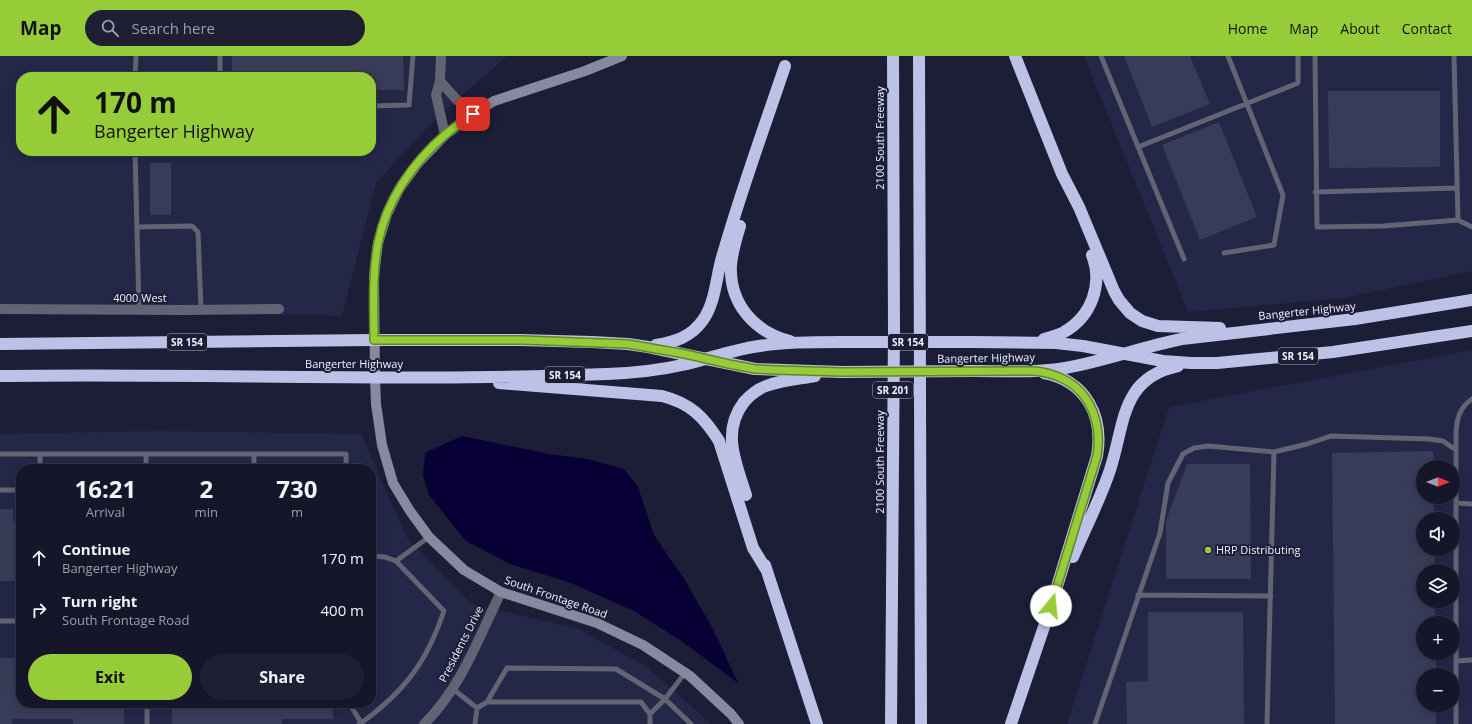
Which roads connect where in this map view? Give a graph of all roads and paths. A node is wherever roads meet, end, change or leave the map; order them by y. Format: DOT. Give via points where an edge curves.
graph roads {
  1 [pos="136,56"];
  2 [pos="220,56"];
  3 [pos="413,56"];
  4 [pos="441,56"];
  5 [pos="622,56"];
  6 [pos="893,56"];
  7 [pos="920,56"];
  8 [pos="1015,56"];
  9 [pos="1101,56"];
  10 [pos="1228,56"];
  11 [pos="1298,56"];
  12 [pos="1315,56"];
  13 [pos="1454,56"];
  14 [pos="786,61"];
  15 [pos="135,72"];
  16 [pos="220,72"];
  17 [pos="440,80"];
  18 [pos="1247,102"];
  19 [pos="376,106"];
  20 [pos="473,114"];
  21 [pos="445,135"];
  22 [pos="1138,147"];
  23 [pos="135,156"];
  24 [pos="1062,174"];
  25 [pos="1457,188"];
  26 [pos="1315,192"];
  27 [pos="1458,220"];
  28 [pos="137,227"];
  29 [pos="1472,227"];
  30 [pos="1224,253"];
  31 [pos="1184,259"];
  32 [pos="1472,300"];
  33 [pos="0,309"];
  34 [pos="279,309"];
  35 [pos="139,310"];
  36 [pos="201,310"];
  37 [pos="1261,330"];
  38 [pos="1472,331"];
  39 [pos="374,340"];
  40 [pos="1035,342"];
  41 [pos="795,343"];
  42 [pos="0,344"];
  43 [pos="648,347"];
  44 [pos="1122,354"];
  45 [pos="706,359"];
  46 [pos="1191,363"];
  47 [pos="1034,371"];
  48 [pos="842,372"];
  49 [pos="0,376"];
  50 [pos="375,378"];
  51 [pos="422,378"];
  52 [pos="1472,399"];
  53 [pos="1456,450"];
  54 [pos="1274,452"];
  55 [pos="0,454"];
  56 [pos="40,454"];
  57 [pos="146,454"];
  58 [pos="254,454"];
  59 [pos="1456,460"];
  60 [pos="40,464"];
  61 [pos="146,464"];
  62 [pos="254,464"];
  63 [pos="346,464"];
  64 [pos="0,490"];
  65 [pos="16,490"];
  66 [pos="1460,503"];
  67 [pos="1456,504"];
  68 [pos="1472,504"];
  69 [pos="429,537"];
  70 [pos="376,556"];
  71 [pos="396,561"];
  72 [pos="767,571"];
  73 [pos="501,592"];
  74 [pos="1138,595"];
  75 [pos="1271,596"];
  76 [pos="1051,606"];
  77 [pos="16,620"];
  78 [pos="0,621"];
  79 [pos="1472,660"];
  80 [pos="1456,661"];
  81 [pos="685,673"];
  82 [pos="453,689"];
  83 [pos="665,699"];
  84 [pos="487,702"];
  85 [pos="147,708"];
  86 [pos="352,708"];
  87 [pos="477,708"];
  88 [pos="650,714"];
  89 [pos="147,724"];
  90 [pos="361,724"];
  91 [pos="424,724"];
  92 [pos="475,724"];
  93 [pos="650,724"];
  94 [pos="690,724"];
  95 [pos="739,724"];
  96 [pos="817,724"];
  97 [pos="891,724"];
  98 [pos="921,724"];
  99 [pos="1011,724"];
  100 [pos="1095,724"];
  101 [pos="1267,724"];
  102 [pos="1456,724"];
  1 -- 15 [label="lane"];
  2 -- 16 [label="lane"];
  3 -- 19 [label="lane" via="409,105"];
  4 -- 17 [label="street"];
  5 -- 20 [label="street, South Frontage Road" via="586,71 494,101"];
  6 -- 97 [label="highway, 2100 South Freeway / SR 201"];
  7 -- 98 [label="highway, SR 201"];
  8 -- 24 [label="highway"];
  9 -- 22 [label="lane"];
  10 -- 18 [label="lane"];
  11 -- 18 [label="lane" via="1298,83"];
  12 -- 26 [label="lane"];
  13 -- 25 [label="lane"];
  14 -- 41 [label="highway" via="734,248 731,272 735,294 740,307 748,317 768,333"];
  14 -- 43 [label="highway" via="722,255 707,314 696,328 682,338"];
  17 -- 20 [label="street"];
  17 -- 21 [label="street" via="436,95"];
  18 -- 22 [label="lane"];
  18 -- 30 [label="lane" via="1283,194 1274,245"];
  20 -- 21 [label="street, South Frontage Road"];
  21 -- 39 [label="street, South Frontage Road" via="418,163 399,189 387,214 378,243 374,275"];
  22 -- 31 [label="lane"];
  23 -- 28 [label="lane"];
  24 -- 37 [label="highway" via="1079,207 1114,291 1130,313 1142,321 1158,326"];
  24 -- 40 [label="highway" via="1095,263 1096,285 1089,307 1075,325 1060,334"];
  25 -- 26 [label="lane"];
  25 -- 27 [label="lane"];
  26 -- 27 [label="lane" via="1316,227 1384,226"];
  27 -- 29 [label="lane"];
  28 -- 35 [label="lane"];
  28 -- 36 [label="lane" via="192,226 198,232"];
  32 -- 37 [label="highway, Bangerter Highway / SR 154" via="1355,319"];
  33 -- 35 [label="street, 4000 West"];
  34 -- 36 [label="street, 4000 West"];
  35 -- 36 [label="street, 4000 West"];
  37 -- 44 [label="highway, Bangerter Highway / SR 154" via="1182,339"];
  38 -- 46 [label="highway, Bangerter Highway / SR 154" via="1333,352 1243,361"];
  39 -- 42 [label="highway, Bangerter Highway / SR 154"];
  39 -- 43 [label="highway, Bangerter Highway / SR 154" via="554,341"];
  39 -- 50 [label="street, South Frontage Road"];
  40 -- 41 [label="highway, Bangerter Highway / SR 154, bridge"];
  40 -- 44 [label="highway, Bangerter Highway / SR 154" via="1073,345"];
  41 -- 45 [label="highway, Bangerter Highway / SR 154" via="752,348"];
  43 -- 45 [label="highway, Bangerter Highway / SR 154"];
  44 -- 46 [label="highway, Bangerter Highway / SR 154"];
  44 -- 47 [label="highway, Bangerter Highway / SR 154" via="1083,364"];
  45 -- 48 [label="highway, Bangerter Highway / SR 154" via="755,369"];
  45 -- 51 [label="highway, Bangerter Highway / SR 154" via="650,371 622,373"];
  46 -- 76 [label="highway" via="1158,372 1144,382 1132,396 1123,415 1105,483"];
  47 -- 48 [label="highway, Bangerter Highway / SR 154, bridge"];
  47 -- 76 [label="highway" via="1057,376 1075,386 1090,404 1096,415 1098,428 1097,456"];
  48 -- 72 [label="highway" via="766,386 747,399 735,416 732,431 734,454"];
  49 -- 50 [label="highway, Bangerter Highway / SR 154"];
  50 -- 51 [label="highway, Bangerter Highway / SR 154"];
  50 -- 69 [label="street, South Frontage Road" via="382,445 393,483"];
  51 -- 72 [label="highway" via="644,394 681,402 702,417 719,441 753,548"];
  52 -- 53 [label="lane" via="1460,410 1456,420"];
  53 -- 54 [label="lane" via="1443,441 1429,439 1331,436"];
  53 -- 59 [label="lane"];
  54 -- 74 [label="lane" via="1208,446 1194,448 1183,454 1168,483 1160,533"];
  54 -- 75 [label="lane"];
  55 -- 56 [label="lane"];
  56 -- 57 [label="lane"];
  56 -- 60 [label="lane"];
  57 -- 58 [label="lane"];
  57 -- 61 [label="lane"];
  58 -- 62 [label="lane"];
  58 -- 63 [label="lane" via="346,454"];
  64 -- 65 [label="lane"];
  66 -- 68 [label="lane"];
  67 -- 80 [label="lane"];
  69 -- 71 [label="lane"];
  69 -- 73 [label="street, South Frontage Road" via="464,570"];
  70 -- 71 [label="lane" via="385,556"];
  71 -- 90 [label="lane" via="444,611 435,637 417,669 393,697"];
  72 -- 96 [label="highway"];
  73 -- 81 [label="street, South Frontage Road" via="597,623 642,645"];
  73 -- 82 [label="street, Presidents Drive"];
  74 -- 75 [label="lane"];
  74 -- 100 [label="lane"];
  75 -- 101 [label="lane"];
  76 -- 99 [label="highway"];
  77 -- 78 [label="lane"];
  79 -- 80 [label="lane"];
  80 -- 102 [label="lane"];
  81 -- 83 [label="lane"];
  81 -- 95 [label="street, South Frontage Road"];
  82 -- 87 [label="lane"];
  82 -- 91 [label="street, Presidents Drive"];
  83 -- 84 [label="lane" via="616,669 507,668"];
  83 -- 88 [label="lane"];
  83 -- 94 [label="lane"];
  84 -- 87 [label="lane"];
  84 -- 88 [label="lane" via="641,702"];
  85 -- 89 [label="lane"];
  86 -- 90 [label="lane"];
  87 -- 92 [label="lane"];
  88 -- 93 [label="lane"];
}
